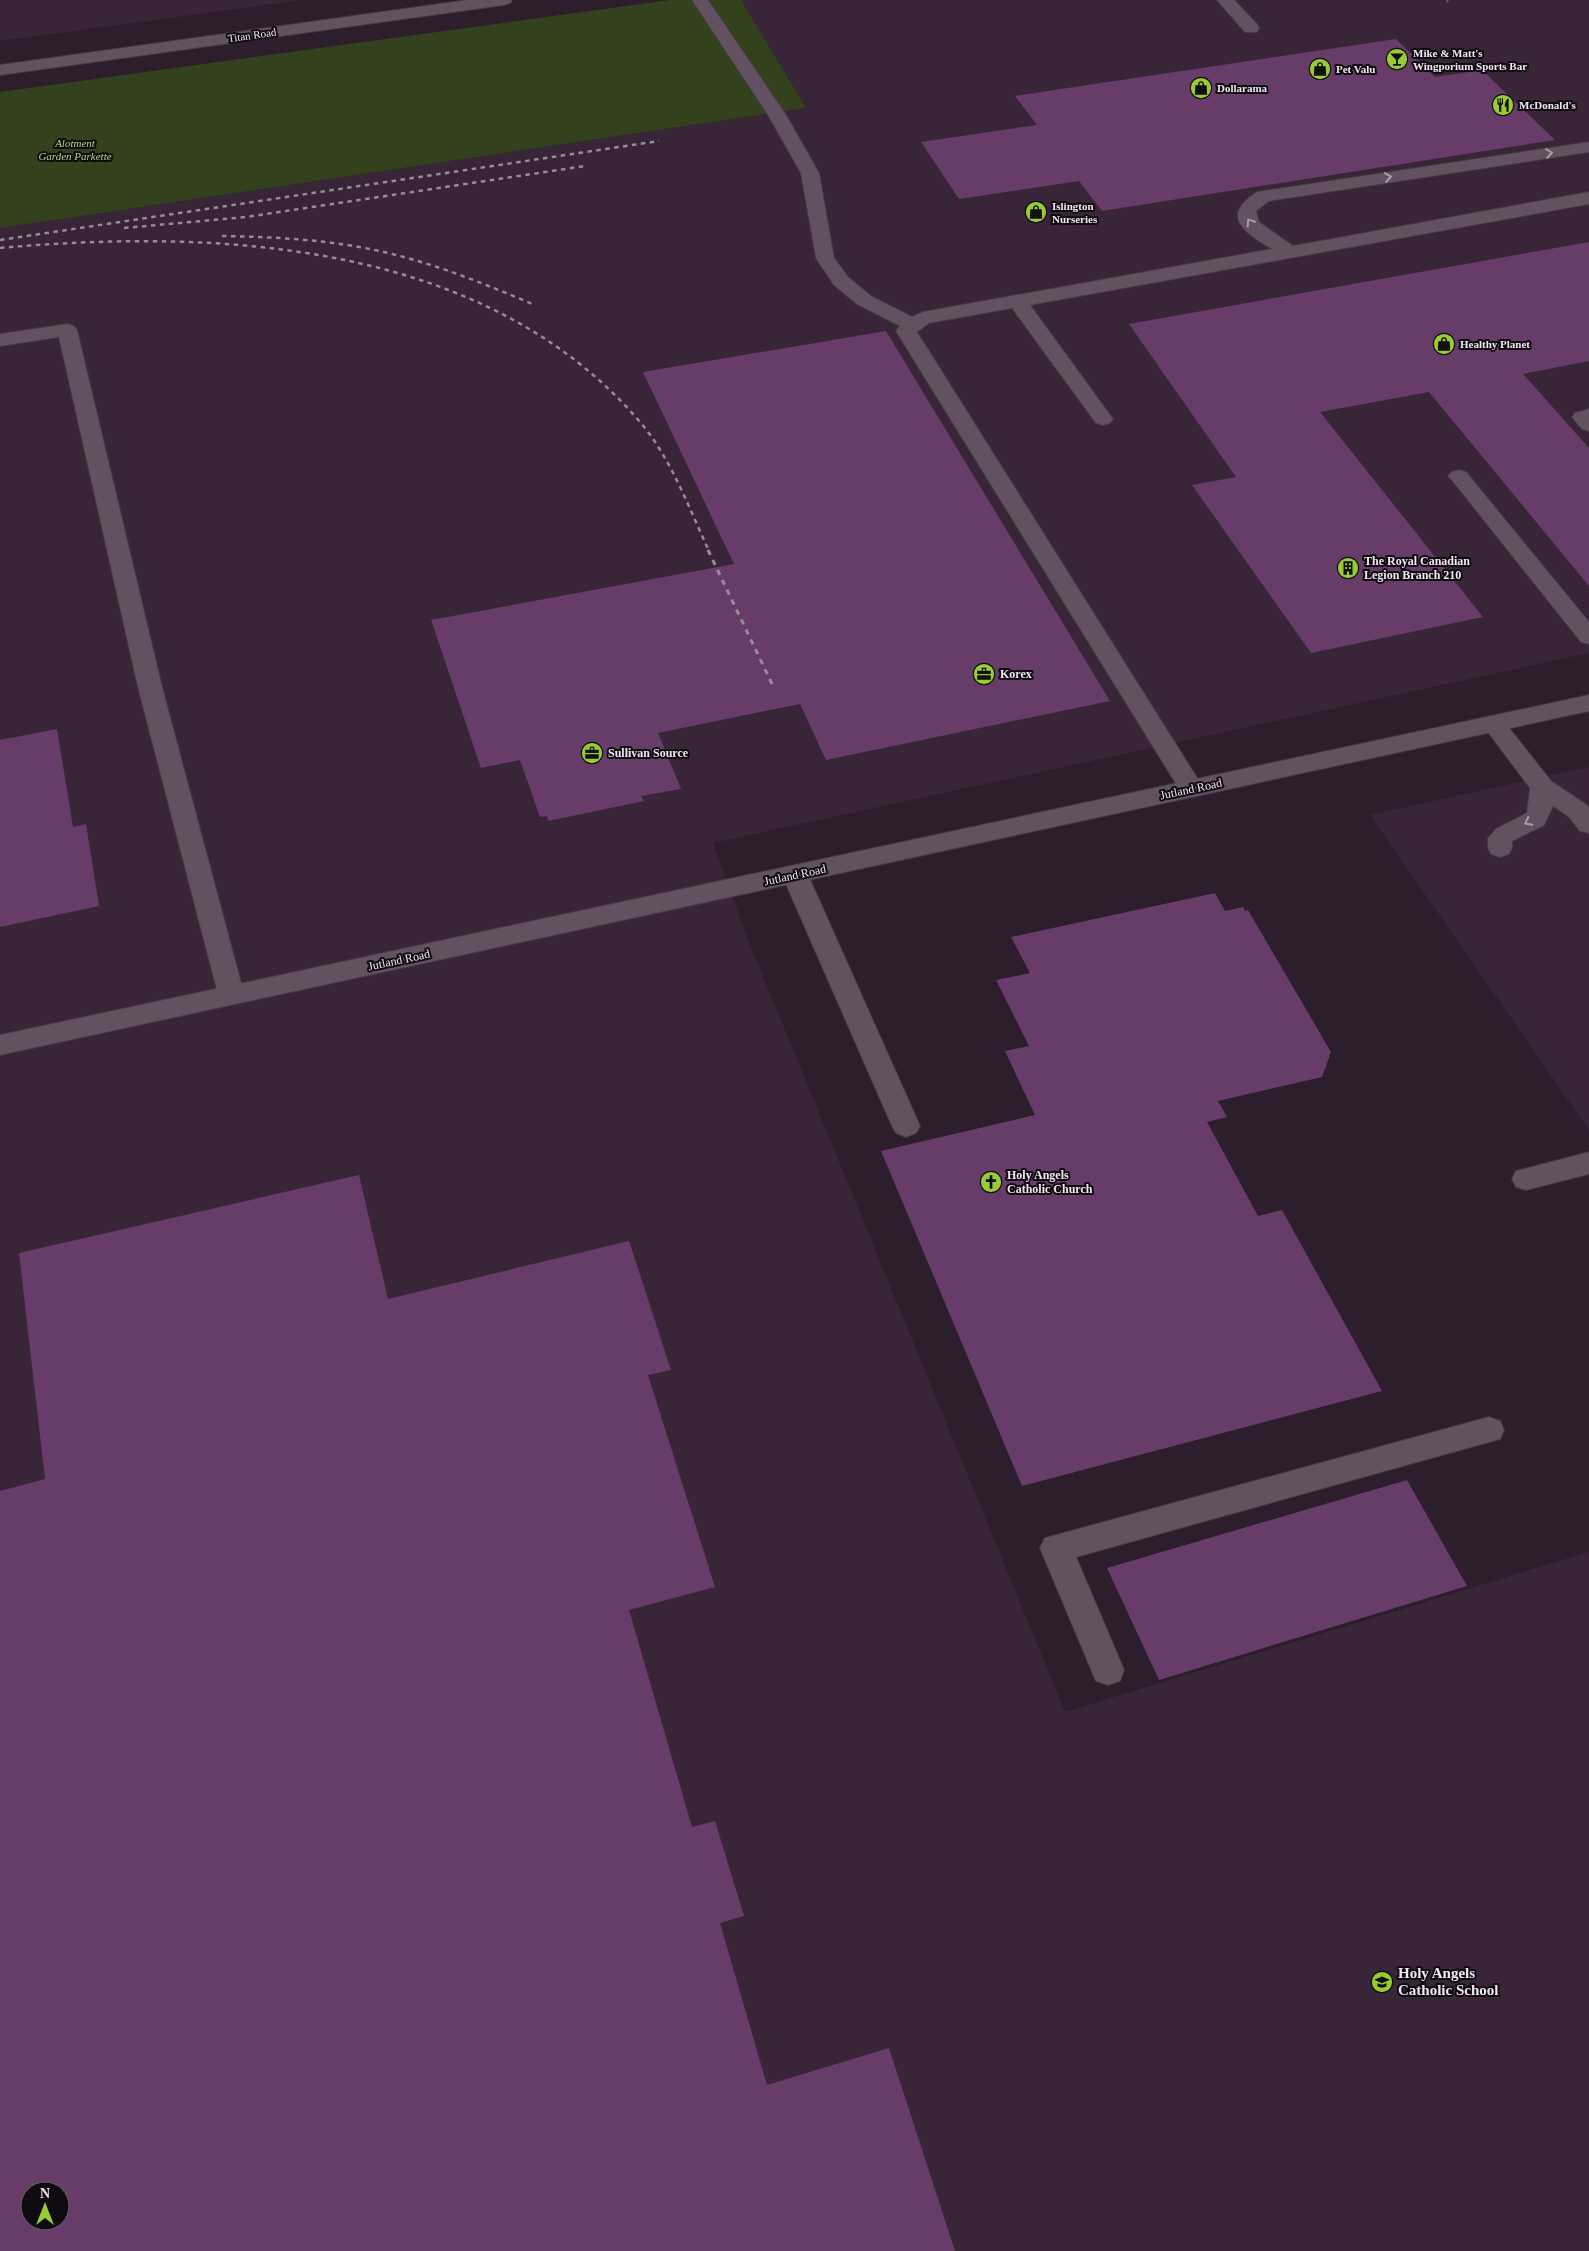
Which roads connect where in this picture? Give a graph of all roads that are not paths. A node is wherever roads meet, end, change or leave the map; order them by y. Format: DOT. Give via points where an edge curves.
graph roads {
  1 [pos="504,0"];
  2 [pos="700,0"];
  3 [pos="1225,0"];
  4 [pos="1251,28"];
  5 [pos="0,70"];
  6 [pos="1589,147"];
  7 [pos="1589,198"];
  8 [pos="1288,251"];
  9 [pos="1017,301"];
  10 [pos="914,325"];
  11 [pos="0,340"];
  12 [pos="1589,416"];
  13 [pos="1104,419"];
  14 [pos="1589,425"];
  15 [pos="1459,476"];
  16 [pos="1589,637"];
  17 [pos="1589,703"];
  18 [pos="1494,724"];
  19 [pos="1542,787"];
  20 [pos="1192,789"];
  21 [pos="1589,826"];
  22 [pos="1500,848"];
  23 [pos="794,875"];
  24 [pos="231,994"];
  25 [pos="0,1045"];
  26 [pos="906,1126"];
  27 [pos="1589,1163"];
  28 [pos="1526,1178"];
  29 [pos="1489,1430"];
  30 [pos="1108,1670"];
  1 -- 5 [label="street, Titan Road"];
  2 -- 10 [label="street" via="777,116 810,173 825,258 840,282 864,300"];
  3 -- 4 [label="street"];
  8 -- 6 [label="street, one-way" via="1249,223 1247,208 1255,200 1264,196"];
  7 -- 8 [label="street"];
  8 -- 9 [label="street"];
  9 -- 10 [label="street" via="923,318"];
  9 -- 13 [label="street"];
  10 -- 20 [label="street" via="906,331"];
  11 -- 24 [label="street" via="67,330 150,687"];
  12 -- 14 [label="street" via="1582,417"];
  15 -- 16 [label="street"];
  17 -- 18 [label="street, Jutland Road"];
  18 -- 19 [label="street"];
  18 -- 20 [label="street, Jutland Road"];
  19 -- 21 [label="street" via="1578,811"];
  19 -- 22 [label="street, one-way" via="1538,815 1532,822 1507,831 1500,838"];
  20 -- 23 [label="street, Jutland Road"];
  23 -- 24 [label="street, Jutland Road"];
  23 -- 26 [label="street"];
  24 -- 25 [label="street, Jutland Road"];
  27 -- 28 [label="street"];
  29 -- 30 [label="street" via="1056,1548"];
}
